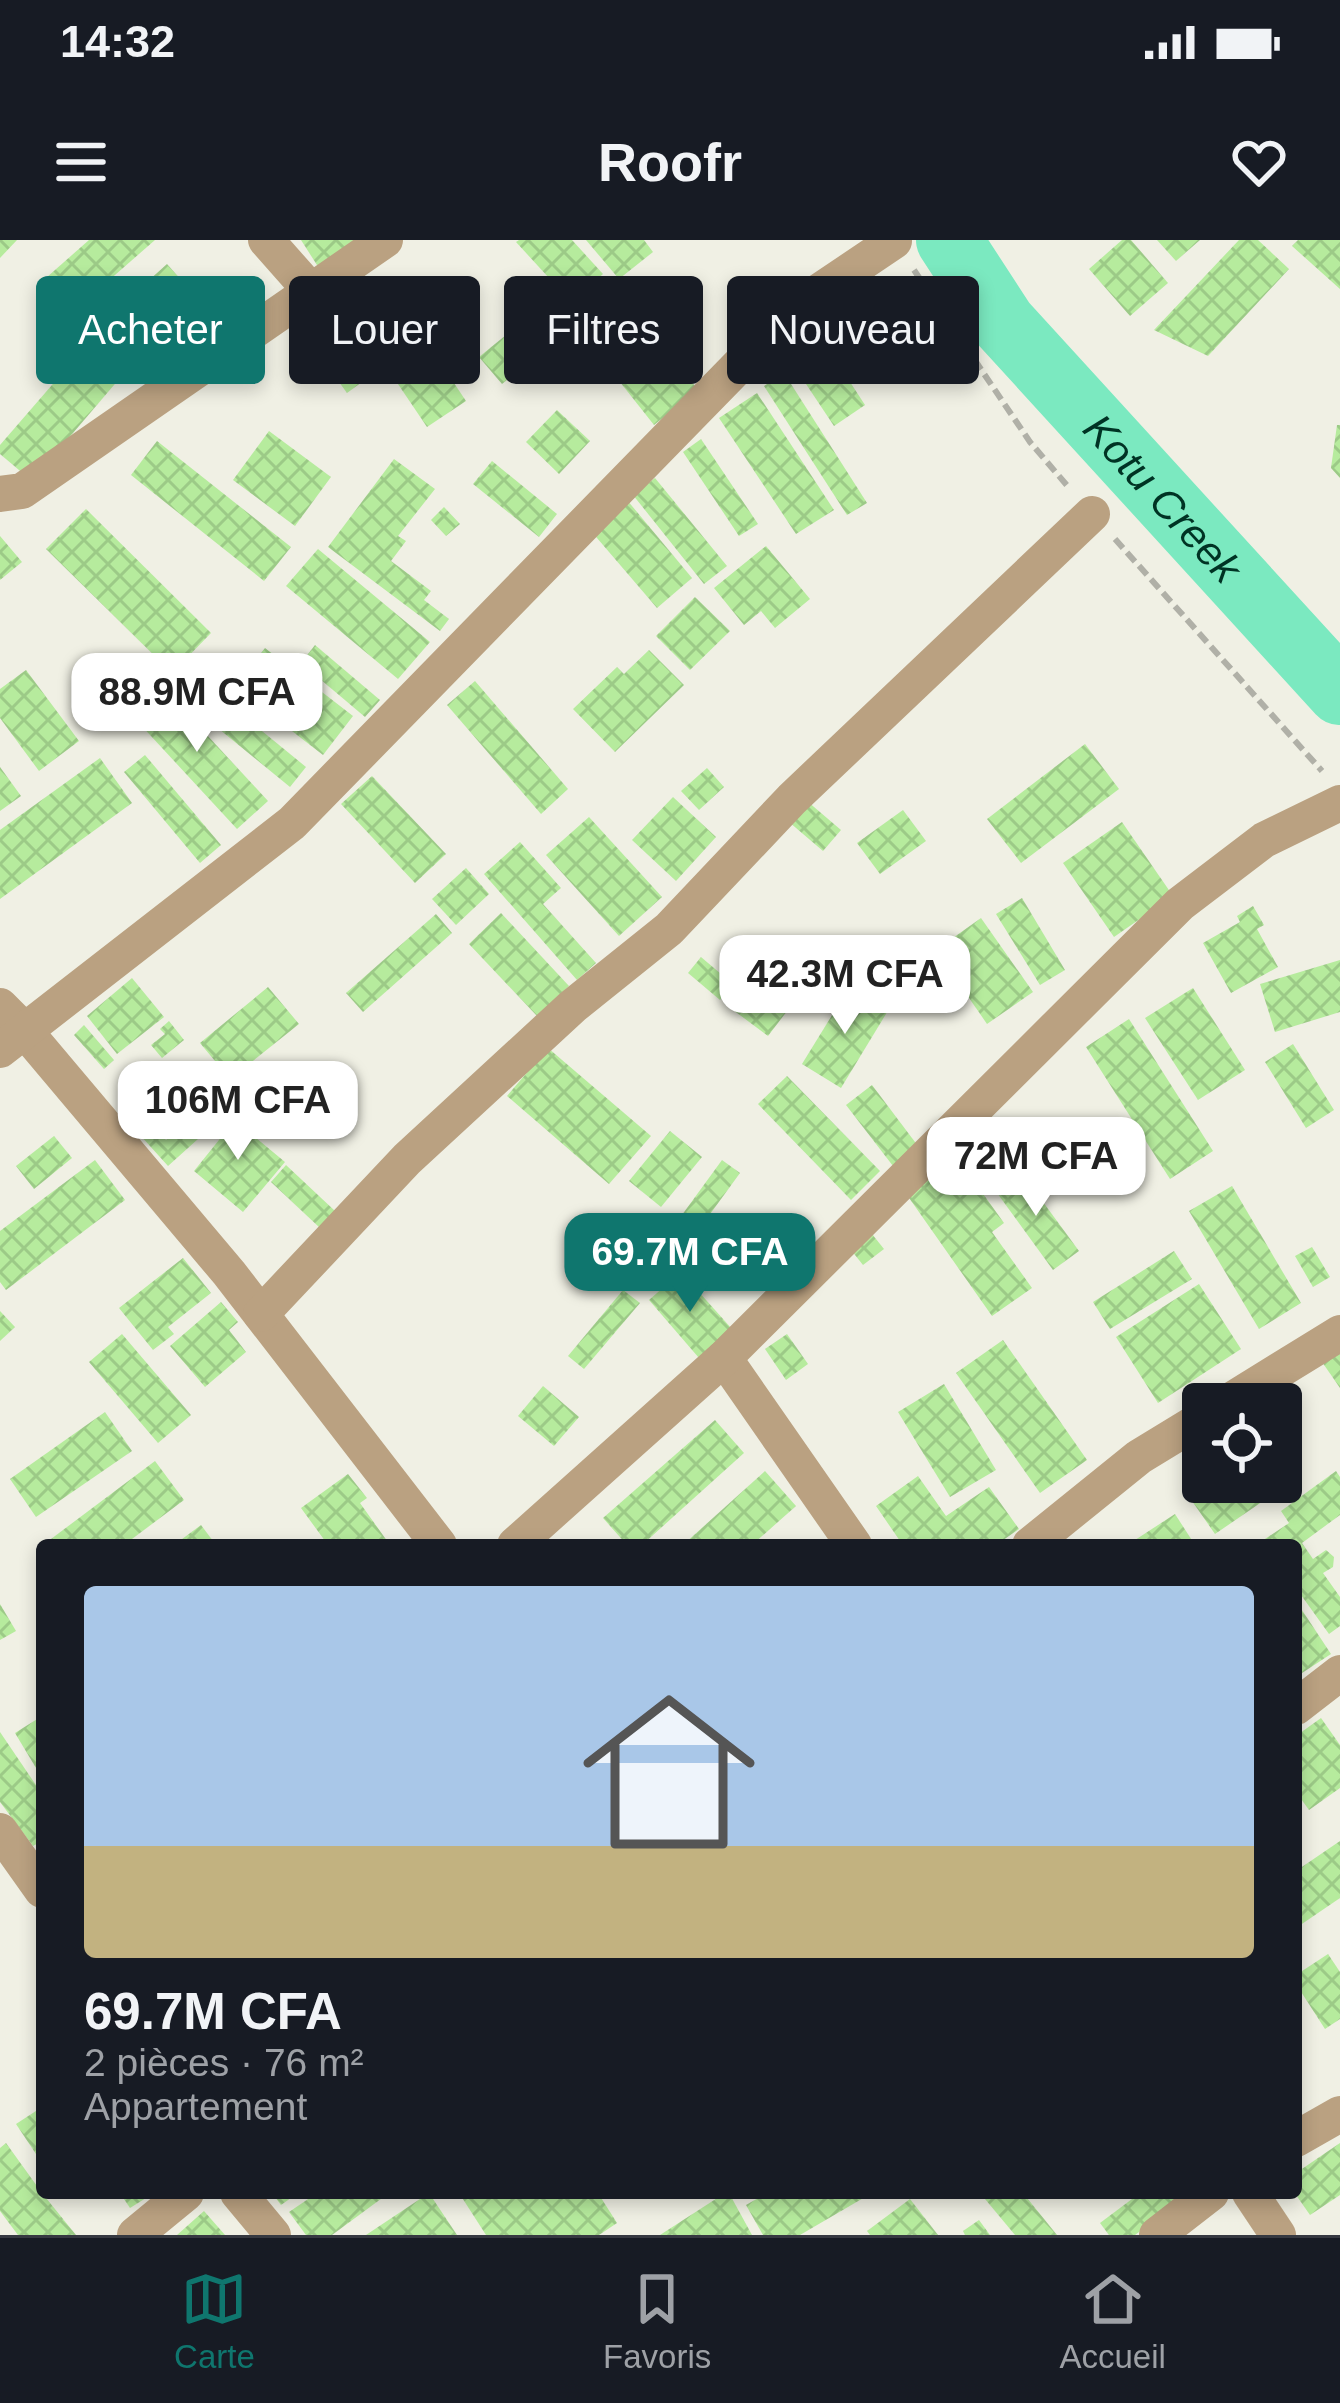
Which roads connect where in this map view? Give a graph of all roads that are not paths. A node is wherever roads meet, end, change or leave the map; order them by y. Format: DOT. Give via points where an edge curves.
graph roads {
  1 [pos="266,240"];
  2 [pos="386,240"];
  3 [pos="894,241"];
  4 [pos="298,276"];
  5 [pos="335,276"];
  6 [pos="289,308"];
  7 [pos="0,494"];
  8 [pos="1092,514"];
  9 [pos="1340,803"];
  10 [pos="8,1029"];
  11 [pos="261,1314"];
  12 [pos="1340,1333"];
  13 [pos="724,1358"];
  14 [pos="1259,1383"];
  15 [pos="1182,1431"];
  16 [pos="434,1539"];
  17 [pos="522,1539"];
  18 [pos="850,1539"];
  19 [pos="1037,1539"];
  20 [pos="1340,1673"];
  21 [pos="1302,1702"];
  22 [pos="0,1832"];
  23 [pos="36,1874"];
  24 [pos="1340,2114"];
  25 [pos="1302,2136"];
  26 [pos="179,2199"];
  27 [pos="243,2199"];
  28 [pos="1202,2199"];
  29 [pos="1254,2199"];
  30 [pos="135,2235"];
  31 [pos="273,2235"];
  32 [pos="1157,2235"];
  33 [pos="1277,2235"];
  1 -- 4 [label="street"];
  2 -- 5 [label="street"];
  3 -- 10 [label="street" via="796,307 292,823"];
  6 -- 7 [label="street" via="22,491"];
  8 -- 11 [label="street" via="792,799 669,929 407,1160"];
  9 -- 13 [label="street" via="1264,840 1180,904"];
  10 -- 11 [label="street"];
  11 -- 16 [label="street"];
  12 -- 14 [label="street"];
  13 -- 17 [label="street"];
  13 -- 18 [label="street"];
  15 -- 19 [label="street"];
  20 -- 21 [label="street"];
  22 -- 23 [label="street"];
  24 -- 25 [label="street"];
  26 -- 30 [label="street"];
  27 -- 31 [label="street"];
  28 -- 32 [label="street"];
  29 -- 33 [label="street"];
}
